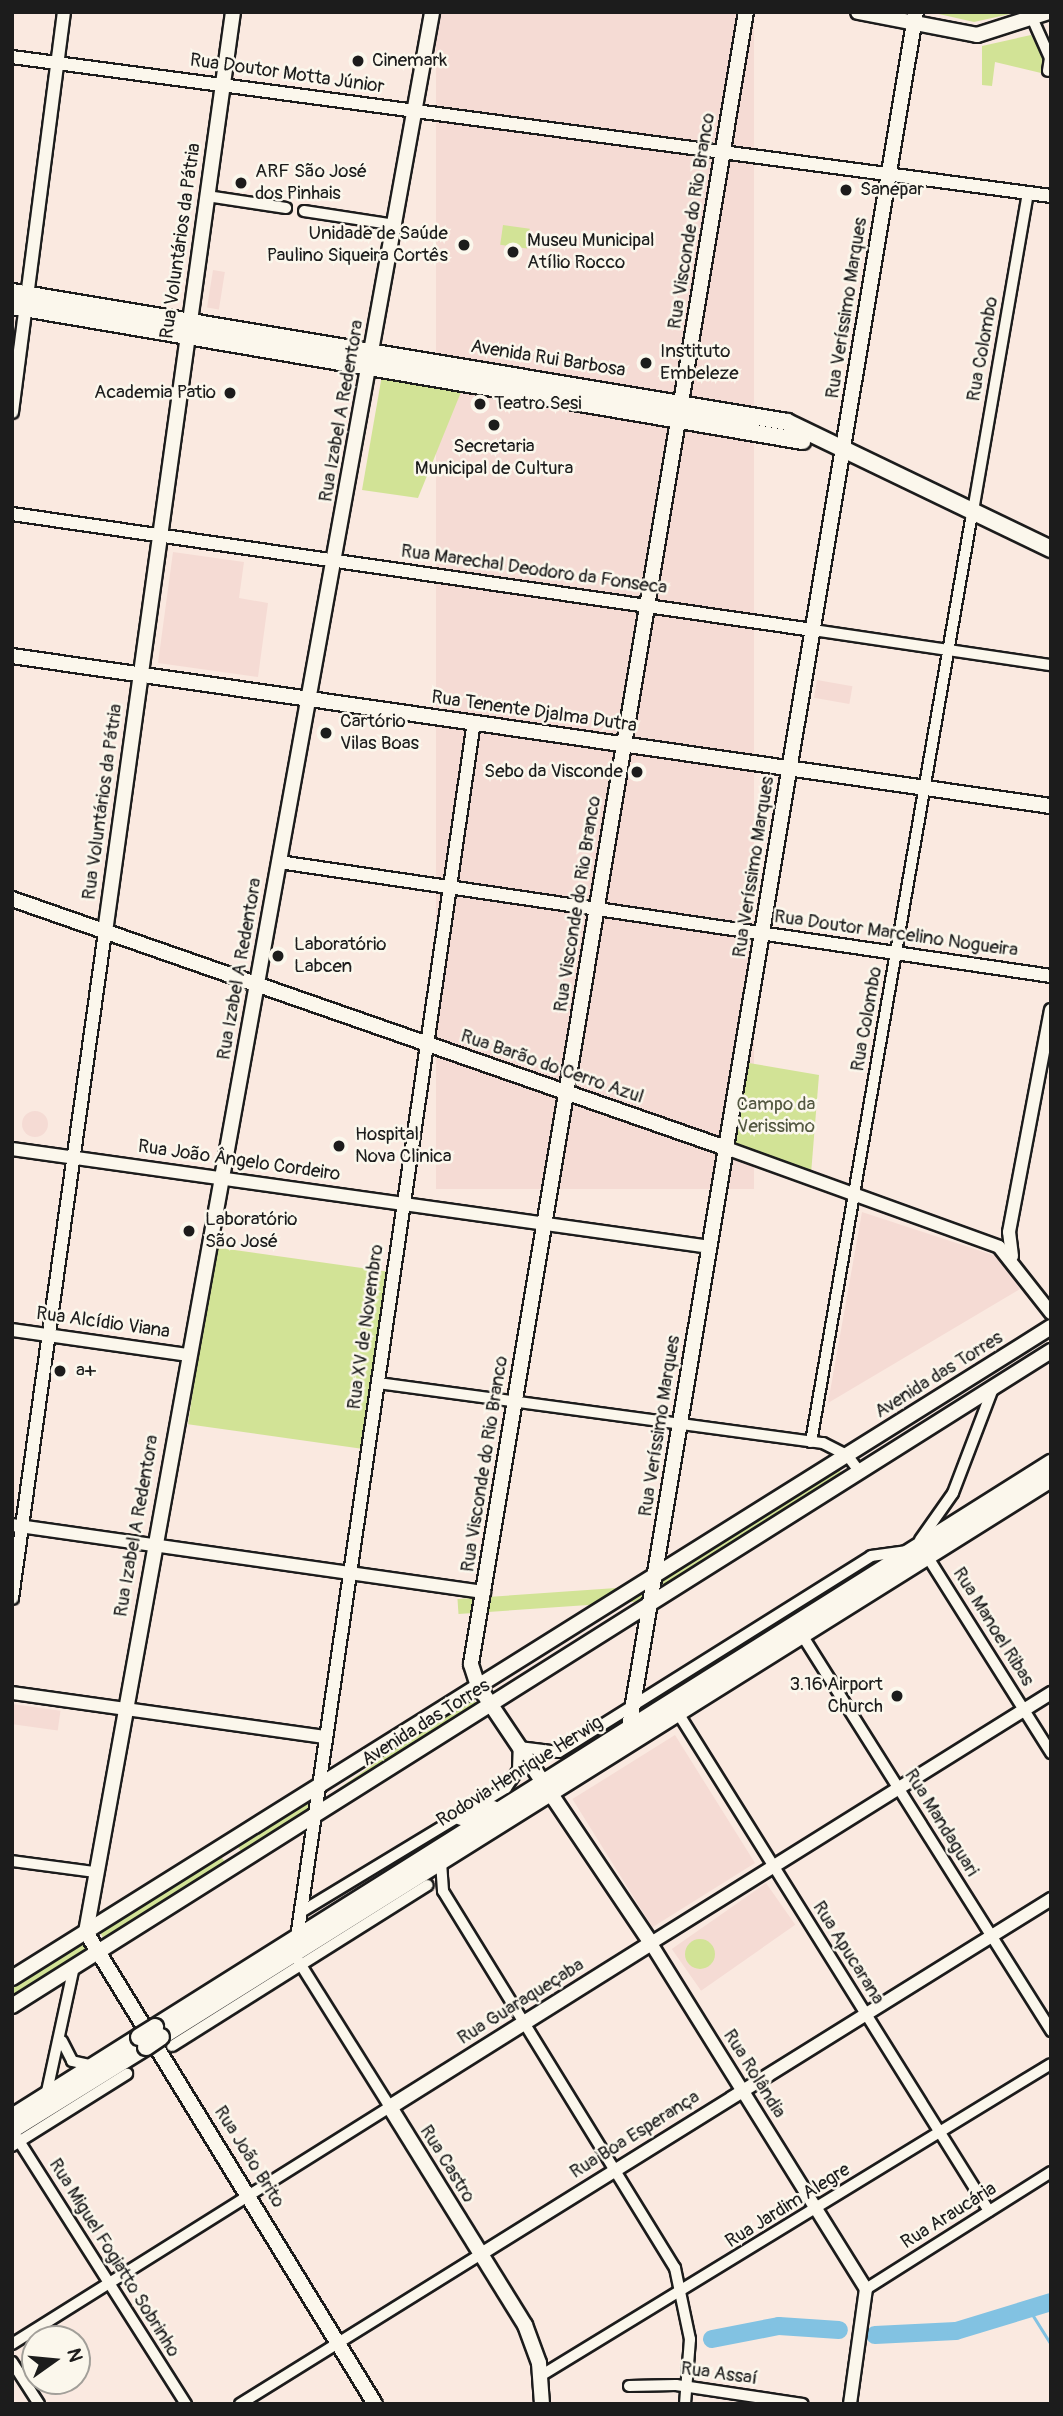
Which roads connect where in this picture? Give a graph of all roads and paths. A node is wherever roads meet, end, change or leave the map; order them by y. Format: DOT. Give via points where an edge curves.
graph roads {
  1 [pos="64,12"];
  2 [pos="233,12"];
  3 [pos="432,12"];
  4 [pos="746,12"];
  5 [pos="858,12"];
  6 [pos="1049,12"];
  7 [pos="915,18"];
  8 [pos="1033,20"];
  9 [pos="12,57"];
  10 [pos="58,63"];
  11 [pos="1048,71"];
  12 [pos="222,85"];
  13 [pos="415,111"];
  14 [pos="723,153"];
  15 [pos="889,174"];
  16 [pos="1028,193"];
  17 [pos="1051,196"];
  18 [pos="207,197"];
  19 [pos="286,208"];
  20 [pos="304,211"];
  21 [pos="395,225"];
  22 [pos="19,300"];
  23 [pos="189,328"];
  24 [pos="371,359"];
  25 [pos="680,410"];
  26 [pos="12,412"];
  27 [pos="842,453"];
  28 [pos="12,514"];
  29 [pos="972,516"];
  30 [pos="160,535"];
  31 [pos="1051,548"];
  32 [pos="1051,559"];
  33 [pos="334,561"];
  34 [pos="647,606"];
  35 [pos="813,631"];
  36 [pos="949,650"];
  37 [pos="12,656"];
  38 [pos="1051,665"];
  39 [pos="141,675"];
  40 [pos="309,699"];
  41 [pos="474,722"];
  42 [pos="624,744"];
  43 [pos="790,769"];
  44 [pos="925,788"];
  45 [pos="1051,806"];
  46 [pos="279,862"];
  47 [pos="450,887"];
  48 [pos="12,899"];
  49 [pos="597,909"];
  50 [pos="105,932"];
  51 [pos="762,933"];
  52 [pos="896,953"];
  53 [pos="1051,976"];
  54 [pos="256,984"];
  55 [pos="1051,1010"];
  56 [pos="427,1045"];
  57 [pos="566,1093"];
  58 [pos="726,1148"];
  59 [pos="12,1149"];
  60 [pos="74,1157"];
  61 [pos="220,1178"];
  62 [pos="854,1194"];
  63 [pos="404,1204"];
  64 [pos="545,1224"];
  65 [pos="1010,1228"];
  66 [pos="986,1242"];
  67 [pos="710,1247"];
  68 [pos="1013,1259"];
  69 [pos="1051,1313"];
  70 [pos="1051,1327"];
  71 [pos="12,1329"];
  72 [pos="49,1335"];
  73 [pos="1051,1351"];
  74 [pos="188,1354"];
  75 [pos="378,1383"];
  76 [pos="993,1387"];
  77 [pos="515,1402"];
  78 [pos="680,1424"];
  79 [pos="811,1442"];
  80 [pos="847,1455"];
  81 [pos="1051,1463"];
  82 [pos="860,1472"];
  83 [pos="1051,1479"];
  84 [pos="17,1526"];
  85 [pos="153,1545"];
  86 [pos="920,1553"];
  87 [pos="350,1573"];
  88 [pos="655,1576"];
  89 [pos="484,1592"];
  90 [pos="12,1598"];
  91 [pos="650,1604"];
  92 [pos="803,1634"];
  93 [pos="478,1686"];
  94 [pos="12,1693"];
  95 [pos="1051,1693"];
  96 [pos="491,1704"];
  97 [pos="633,1705"];
  98 [pos="124,1709"];
  99 [pos="1024,1710"];
  100 [pos="678,1713"];
  101 [pos="629,1728"];
  102 [pos="326,1737"];
  103 [pos="519,1746"];
  104 [pos="1051,1753"];
  105 [pos="320,1785"];
  106 [pos="899,1788"];
  107 [pos="550,1793"];
  108 [pos="505,1807"];
  109 [pos="315,1815"];
  110 [pos="461,1817"];
  111 [pos="222,1846"];
  112 [pos="12,1861"];
  113 [pos="441,1861"];
  114 [pos="234,1865"];
  115 [pos="774,1867"];
  116 [pos="94,1872"];
  117 [pos="421,1882"];
  118 [pos="91,1888"];
  119 [pos="443,1891"];
  120 [pos="1051,1899"];
  121 [pos="118,1912"];
  122 [pos="300,1912"];
  123 [pos="86,1932"];
  124 [pos="991,1936"];
  125 [pos="651,1943"];
  126 [pos="98,1952"];
  127 [pos="297,1952"];
  128 [pos="74,1967"];
  129 [pos="12,1978"];
  130 [pos="12,2006"];
  131 [pos="866,2014"];
  132 [pos="525,2022"];
  133 [pos="1051,2031"];
  134 [pos="62,2040"];
  135 [pos="142,2042"];
  136 [pos="1051,2064"];
  137 [pos="93,2066"];
  138 [pos="127,2074"];
  139 [pos="741,2091"];
  140 [pos="46,2096"];
  141 [pos="390,2108"];
  142 [pos="12,2116"];
  143 [pos="940,2133"];
  144 [pos="14,2137"];
  145 [pos="617,2169"];
  146 [pos="1051,2172"];
  147 [pos="250,2195"];
  148 [pos="816,2210"];
  149 [pos="989,2211"];
  150 [pos="481,2254"];
  151 [pos="109,2283"];
  152 [pos="866,2290"];
  153 [pos="683,2292"];
  154 [pos="341,2341"];
  155 [pos="12,2344"];
  156 [pos="12,2362"];
  157 [pos="542,2375"];
  158 [pos="629,2386"];
  159 [pos="687,2387"];
  160 [pos="38,2404"];
  161 [pos="186,2404"];
  162 [pos="240,2404"];
  163 [pos="375,2404"];
  164 [pos="542,2404"];
  165 [pos="685,2404"];
  166 [pos="803,2404"];
  167 [pos="850,2404"];
  1 -- 10 [label="street"];
  2 -- 12 [label="main road, Rua Voluntários da Pátria"];
  3 -- 13 [label="main road, Rua Izabel A Redentora"];
  4 -- 14 [label="main road, Rua Visconde do Rio Branco"];
  5 -- 7 [label="main road"];
  6 -- 8 [label="main road"];
  7 -- 8 [label="main road" via="977,36"];
  7 -- 15 [label="main road, Rua Veríssimo Marques"];
  8 -- 11 [label="street" via="1050,58"];
  9 -- 10 [label="street, Rua Doutor Motta Júnior"];
  10 -- 12 [label="street, Rua Doutor Motta Júnior"];
  10 -- 22 [label="street"];
  12 -- 13 [label="street, Rua Doutor Motta Júnior"];
  12 -- 18 [label="main road, Rua Voluntários da Pátria"];
  13 -- 14 [label="street, Rua Doutor Motta Júnior"];
  13 -- 21 [label="main road, Rua Izabel A Redentora"];
  14 -- 15 [label="street, Rua Doutor Motta Júnior"];
  14 -- 25 [label="main road, Rua Visconde do Rio Branco"];
  15 -- 16 [label="street, Rua Doutor Motta Júnior"];
  15 -- 27 [label="main road, Rua Veríssimo Marques"];
  16 -- 17 [label="street, Rua Doutor Motta Júnior"];
  16 -- 29 [label="street, Rua Colombo"];
  18 -- 19 [label="street"];
  18 -- 23 [label="main road, Rua Voluntários da Pátria"];
  20 -- 21 [label="street"];
  21 -- 24 [label="main road, Rua Izabel A Redentora"];
  22 -- 23 [label="main road, Avenida Rui Barbosa"];
  22 -- 26 [label="street"];
  23 -- 24 [label="main road, Avenida Rui Barbosa"];
  23 -- 30 [label="main road, Rua Voluntários da Pátria"];
  24 -- 25 [label="main road, Avenida Rui Barbosa"];
  24 -- 33 [label="main road, Rua Izabel A Redentora"];
  25 -- 27 [label="main road, Avenida Rui Barbosa" via="784,433"];
  25 -- 34 [label="main road, Rua Visconde do Rio Branco"];
  27 -- 29 [label="main road, Avenida Rui Barbosa"];
  27 -- 35 [label="main road, Rua Veríssimo Marques"];
  28 -- 30 [label="street, Rua Marechal Deodoro da Fonseca"];
  29 -- 31 [label="main road, Avenida Rui Barbosa"];
  29 -- 32 [label="main road, Avenida Rui Barbosa"];
  29 -- 36 [label="street, Rua Colombo"];
  30 -- 33 [label="street, Rua Marechal Deodoro da Fonseca"];
  30 -- 39 [label="main road, Rua Voluntários da Pátria"];
  33 -- 34 [label="street, Rua Marechal Deodoro da Fonseca"];
  33 -- 40 [label="main road, Rua Izabel A Redentora"];
  34 -- 35 [label="street, Rua Marechal Deodoro da Fonseca"];
  34 -- 42 [label="main road, Rua Visconde do Rio Branco"];
  35 -- 36 [label="street, Rua Marechal Deodoro da Fonseca"];
  35 -- 43 [label="main road, Rua Veríssimo Marques"];
  36 -- 38 [label="street, Rua Marechal Deodoro da Fonseca"];
  36 -- 44 [label="street, Rua Colombo"];
  37 -- 39 [label="main road, Rua Tenente Djalma Dutra"];
  39 -- 40 [label="main road, Rua Tenente Djalma Dutra"];
  39 -- 50 [label="main road, Rua Voluntários da Pátria"];
  40 -- 41 [label="main road, Rua Tenente Djalma Dutra"];
  40 -- 46 [label="main road, Rua Izabel A Redentora"];
  41 -- 42 [label="main road, Rua Tenente Djalma Dutra"];
  41 -- 47 [label="street, Rua XV de Novembro"];
  42 -- 43 [label="main road, Rua Tenente Djalma Dutra"];
  42 -- 49 [label="main road, Rua Visconde do Rio Branco"];
  43 -- 44 [label="main road, Rua Tenente Djalma Dutra"];
  43 -- 51 [label="main road, Rua Veríssimo Marques"];
  44 -- 45 [label="main road, Rua Tenente Djalma Dutra"];
  44 -- 52 [label="street, Rua Colombo"];
  46 -- 47 [label="street, Rua Doutor Marcelino Nogueira"];
  46 -- 54 [label="main road, Rua Izabel A Redentora"];
  47 -- 49 [label="street, Rua Doutor Marcelino Nogueira"];
  47 -- 56 [label="street, Rua XV de Novembro"];
  48 -- 50 [label="main road, Rua Barão do Cerro Azul"];
  49 -- 51 [label="street, Rua Doutor Marcelino Nogueira"];
  49 -- 57 [label="main road, Rua Visconde do Rio Branco"];
  50 -- 54 [label="main road, Rua Barão do Cerro Azul"];
  50 -- 60 [label="street, Rua Voluntários da Pátria"];
  51 -- 52 [label="street, Rua Doutor Marcelino Nogueira"];
  51 -- 58 [label="main road, Rua Veríssimo Marques"];
  52 -- 53 [label="street, Rua Doutor Marcelino Nogueira"];
  52 -- 62 [label="street, Rua Colombo"];
  54 -- 56 [label="main road, Rua Barão do Cerro Azul"];
  54 -- 61 [label="main road, Rua Izabel A Redentora"];
  55 -- 65 [label="street"];
  56 -- 57 [label="main road, Rua Barão do Cerro Azul"];
  56 -- 63 [label="street, Rua XV de Novembro"];
  57 -- 58 [label="main road, Rua Barão do Cerro Azul"];
  57 -- 64 [label="main road, Rua Visconde do Rio Branco"];
  58 -- 62 [label="street, Rua Barão do Cerro Azul"];
  58 -- 67 [label="main road, Rua Veríssimo Marques"];
  59 -- 60 [label="street, Rua João Ângelo Cordeiro"];
  60 -- 61 [label="street, Rua João Ângelo Cordeiro"];
  60 -- 72 [label="street, Rua Voluntários da Pátria"];
  61 -- 63 [label="street, Rua João Ângelo Cordeiro"];
  61 -- 74 [label="main road, Rua Izabel A Redentora"];
  62 -- 66 [label="street, Rua Barão do Cerro Azul"];
  62 -- 79 [label="street, Rua Colombo"];
  63 -- 64 [label="street, Rua João Ângelo Cordeiro"];
  63 -- 75 [label="street, Rua XV de Novembro"];
  64 -- 67 [label="street, Rua João Ângelo Cordeiro"];
  64 -- 77 [label="main road, Rua Visconde do Rio Branco"];
  65 -- 66 [label="street"];
  65 -- 68 [label="street"];
  66 -- 68 [label="street, Rua Barão do Cerro Azul"];
  67 -- 78 [label="main road, Rua Veríssimo Marques"];
  68 -- 69 [label="street, Rua Barão do Cerro Azul"];
  70 -- 80 [label="main road, Avenida das Torres"];
  71 -- 72 [label="street, Rua Alcídio Viana"];
  72 -- 74 [label="street, Rua Alcídio Viana"];
  72 -- 84 [label="street, Rua Voluntários da Pátria"];
  73 -- 76 [label="main road, Avenida das Torres"];
  74 -- 85 [label="main road, Rua Izabel A Redentora"];
  75 -- 77 [label="street"];
  75 -- 87 [label="street, Rua XV de Novembro"];
  76 -- 82 [label="main road, Avenida das Torres"];
  76 -- 86 [label="street" via="953,1493"];
  77 -- 78 [label="street"];
  77 -- 89 [label="main road, Rua Visconde do Rio Branco"];
  78 -- 79 [label="street"];
  78 -- 88 [label="main road, Rua Veríssimo Marques"];
  79 -- 80 [label="street"];
  80 -- 82 [label="street"];
  80 -- 88 [label="main road, Avenida das Torres"];
  81 -- 86 [label="main road, Rodovia Henrique Herwig"];
  82 -- 91 [label="main road, Avenida das Torres"];
  83 -- 86 [label="main road, Rodovia Henrique Herwig"];
  84 -- 85 [label="street"];
  84 -- 90 [label="street, Rua Voluntários da Pátria"];
  85 -- 87 [label="street"];
  85 -- 98 [label="main road, Rua Izabel A Redentora"];
  86 -- 92 [label="main road, Rodovia Henrique Herwig"];
  86 -- 97 [label="street" via="871,1556"];
  86 -- 99 [label="street, Rua Manoel Ribas"];
  86 -- 101 [label="main road, Rodovia Henrique Herwig"];
  87 -- 89 [label="street"];
  87 -- 102 [label="street, Rua XV de Novembro"];
  88 -- 91 [label="main road, Rua Veríssimo Marques"];
  88 -- 93 [label="main road, Avenida das Torres"];
  89 -- 93 [label="main road, Rua Visconde do Rio Branco" via="471,1664"];
  91 -- 96 [label="main road, Avenida das Torres"];
  91 -- 97 [label="main road, Rua Veríssimo Marques"];
  92 -- 100 [label="main road, Rodovia Henrique Herwig"];
  92 -- 106 [label="street, Rua Mandaguari"];
  93 -- 96 [label="main road, Rua Visconde do Rio Branco"];
  93 -- 105 [label="main road, Avenida das Torres"];
  94 -- 98 [label="street"];
  95 -- 99 [label="street, Rua Guaraqueçaba"];
  96 -- 103 [label="main road, Rua Visconde do Rio Branco"];
  96 -- 109 [label="main road, Avenida das Torres"];
  97 -- 101 [label="main road, Rua Veríssimo Marques"];
  97 -- 103 [label="street" via="559,1752"];
  98 -- 102 [label="street"];
  98 -- 116 [label="main road, Rua Izabel A Redentora"];
  99 -- 104 [label="street, Rua Manoel Ribas"];
  99 -- 106 [label="street, Rua Guaraqueçaba"];
  100 -- 107 [label="main road, Rodovia Henrique Herwig"];
  100 -- 115 [label="street, Rua Apucarana"];
  101 -- 107 [label="main road, Rodovia Henrique Herwig"];
  102 -- 105 [label="street, Rua XV de Novembro"];
  103 -- 107 [label="main road, Rua Visconde do Rio Branco"];
  103 -- 110 [label="street" via="510,1784"];
  105 -- 109 [label="street, Rua XV de Novembro"];
  105 -- 111 [label="main road, Avenida das Torres"];
  106 -- 115 [label="street, Rua Guaraqueçaba"];
  106 -- 124 [label="street, Rua Mandaguari"];
  107 -- 108 [label="main road, Rodovia Henrique Herwig"];
  107 -- 113 [label="main road, Rodovia Henrique Herwig"];
  107 -- 125 [label="main road, Rua Rolândia"];
  108 -- 110 [label="main road"];
  108 -- 127 [label="main road, Rodovia Henrique Herwig"];
  109 -- 114 [label="main road, Avenida das Torres"];
  109 -- 122 [label="street, Rua XV de Novembro"];
  110 -- 122 [label="street"];
  111 -- 114 [label="main road" via="234,1852"];
  111 -- 121 [label="main road, Avenida das Torres"];
  112 -- 116 [label="street"];
  113 -- 117 [label="main road, Rodovia Henrique Herwig"];
  113 -- 119 [label="street"];
  114 -- 126 [label="main road, Avenida das Torres"];
  115 -- 125 [label="street, Rua Guaraqueçaba"];
  115 -- 131 [label="street, Rua Apucarana"];
  116 -- 118 [label="main road, Rua Izabel A Redentora"];
  117 -- 119 [label="street"];
  117 -- 127 [label="main road, Rodovia Henrique Herwig"];
  118 -- 121 [label="main road" via="100,1909"];
  118 -- 123 [label="main road, Rua Izabel A Redentora"];
  119 -- 132 [label="street"];
  120 -- 124 [label="street, Rua Boa Esperança"];
  121 -- 123 [label="main road, Avenida das Torres"];
  122 -- 127 [label="street, Rua XV de Novembro"];
  123 -- 126 [label="main road, Rua João Brito"];
  123 -- 129 [label="main road, Avenida das Torres"];
  124 -- 131 [label="street, Rua Boa Esperança"];
  124 -- 133 [label="street, Rua Mandaguari"];
  125 -- 132 [label="main road, Rua Guaraqueçaba"];
  125 -- 139 [label="street, Rua Rolândia"];
  126 -- 128 [label="main road, Avenida das Torres"];
  126 -- 147 [label="main road, Rua João Brito"];
  127 -- 135 [label="main road, Rodovia Henrique Herwig, bridge" via="163,2037"];
  127 -- 141 [label="street, Rua Castro"];
  128 -- 130 [label="main road, Avenida das Torres"];
  128 -- 134 [label="street"];
  131 -- 139 [label="street, Rua Boa Esperança"];
  131 -- 143 [label="street, Rua Apucarana"];
  132 -- 141 [label="main road, Rua Guaraqueçaba"];
  132 -- 145 [label="street"];
  134 -- 137 [label="street" via="72,2061"];
  134 -- 140 [label="street"];
  135 -- 137 [label="main road, Rodovia Henrique Herwig"];
  135 -- 144 [label="main road, Rodovia Henrique Herwig"];
  136 -- 143 [label="street, Rua Jardim Alegre"];
  137 -- 140 [label="main road, Rodovia Henrique Herwig"];
  138 -- 144 [label="street"];
  139 -- 145 [label="street, Rua Boa Esperança"];
  139 -- 148 [label="street, Rua Rolândia"];
  140 -- 142 [label="main road, Rodovia Henrique Herwig"];
  141 -- 147 [label="street, Rua Guaraqueçaba"];
  141 -- 150 [label="main road, Rua Castro"];
  143 -- 148 [label="street, Rua Jardim Alegre"];
  143 -- 149 [label="street, Rua Apucarana"];
  144 -- 151 [label="street, Rua Miguel Fogiatto Sobrinho"];
  145 -- 150 [label="street, Rua Boa Esperança"];
  145 -- 153 [label="street" via="670,2255"];
  146 -- 149 [label="street, Rua Araucária"];
  147 -- 151 [label="street, Rua Guaraqueçaba"];
  147 -- 154 [label="main road, Rua João Brito"];
  148 -- 152 [label="street, Rua Rolândia"];
  148 -- 153 [label="street, Rua Jardim Alegre"];
  149 -- 152 [label="street, Rua Araucária"];
  150 -- 154 [label="street, Rua Boa Esperança"];
  150 -- 157 [label="main road, Rua Castro" via="525,2325"];
  151 -- 155 [label="street, Rua Guaraqueçaba"];
  151 -- 161 [label="street, Rua Miguel Fogiatto Sobrinho"];
  152 -- 167 [label="street"];
  153 -- 157 [label="street, Rua Jardim Alegre"];
  153 -- 159 [label="street"];
  154 -- 162 [label="street, Rua Boa Esperança"];
  154 -- 163 [label="main road, Rua João Brito"];
  156 -- 160 [label="street"];
  157 -- 164 [label="main road, Rua Castro"];
  158 -- 159 [label="street, Rua Assaí"];
  159 -- 165 [label="street"];
  159 -- 166 [label="street, Rua Assaí"];
}
